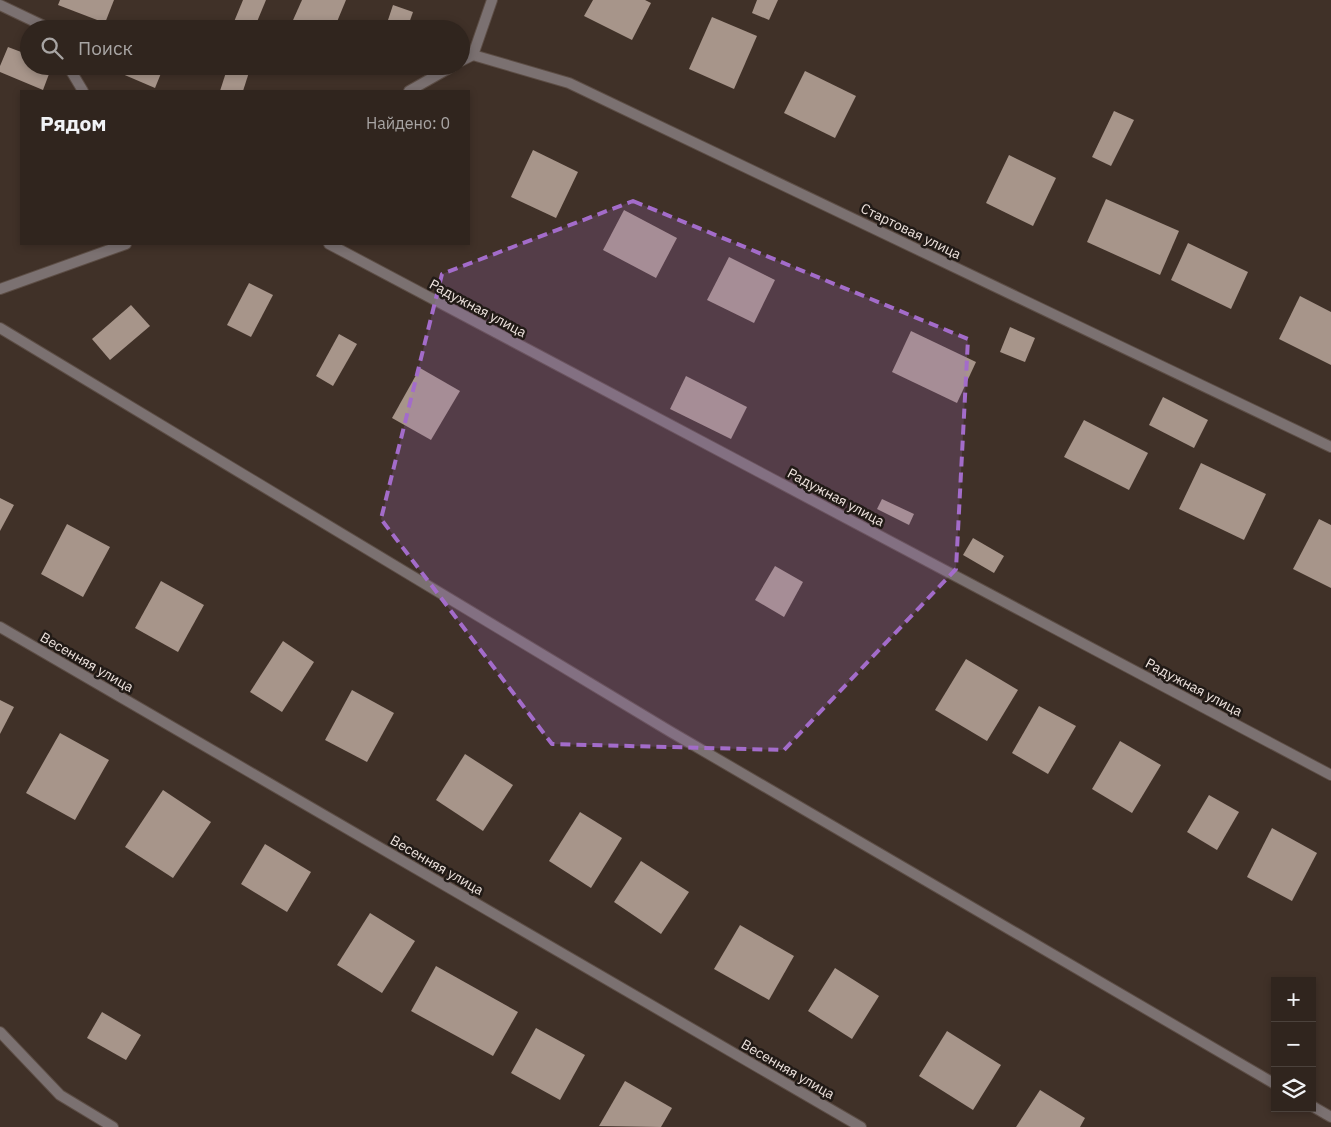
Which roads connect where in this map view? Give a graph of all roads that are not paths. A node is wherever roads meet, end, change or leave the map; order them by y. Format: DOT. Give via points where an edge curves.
graph roads {
  1 [pos="492,0"];
  2 [pos="0,5"];
  3 [pos="31,20"];
  4 [pos="473,54"];
  5 [pos="470,56"];
  6 [pos="73,75"];
  7 [pos="437,75"];
  8 [pos="82,90"];
  9 [pos="411,90"];
  10 [pos="123,245"];
  11 [pos="331,245"];
  12 [pos="0,289"];
  13 [pos="0,328"];
  14 [pos="1331,447"];
  15 [pos="0,627"];
  16 [pos="1331,775"];
  17 [pos="0,1032"];
  18 [pos="1271,1082"];
  19 [pos="1316,1108"];
  20 [pos="1331,1117"];
  21 [pos="113,1127"];
  22 [pos="861,1127"];
  1 -- 4 [label="street"];
  2 -- 3 [label="street"];
  4 -- 5 [label="street"];
  4 -- 14 [label="street, Стартовая улица" via="569,83"];
  6 -- 8 [label="street"];
  7 -- 9 [label="street"];
  10 -- 12 [label="street"];
  11 -- 16 [label="street, Радужная улица"];
  13 -- 18 [label="street" via="671,732"];
  15 -- 22 [label="street, Весенняя улица"];
  17 -- 21 [label="street" via="60,1095"];
  19 -- 20 [label="street"];
}
